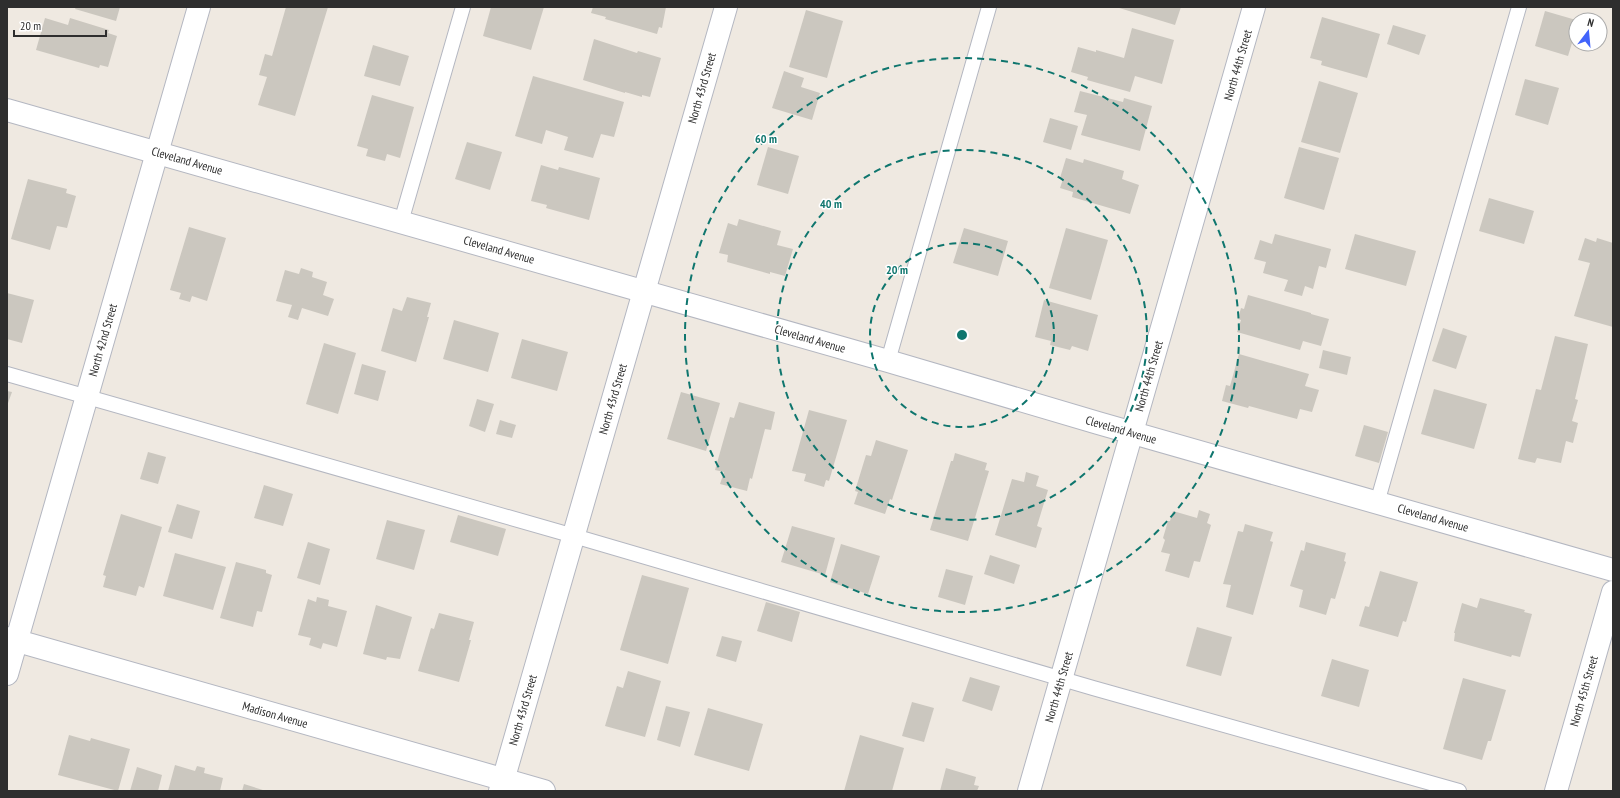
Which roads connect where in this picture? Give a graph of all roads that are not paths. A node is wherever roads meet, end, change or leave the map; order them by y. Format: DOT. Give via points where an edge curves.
graph roads {
  1 [pos="199,7"];
  2 [pos="463,7"];
  3 [pos="726,7"];
  4 [pos="989,7"];
  5 [pos="1254,7"];
  6 [pos="1519,7"];
  7 [pos="7,110"];
  8 [pos="157,152"];
  9 [pos="401,222"];
  10 [pos="644,291"];
  11 [pos="888,361"];
  12 [pos="7,374"];
  13 [pos="86,397"];
  14 [pos="1133,433"];
  15 [pos="1377,503"];
  16 [pos="574,536"];
  17 [pos="1613,570"];
  18 [pos="1613,592"];
  19 [pos="12,639"];
  20 [pos="7,674"];
  21 [pos="1062,678"];
  22 [pos="502,785"];
  23 [pos="544,791"];
  24 [pos="1029,791"];
  25 [pos="1459,791"];
  26 [pos="1556,791"];
  1 -- 8 [label="street, North 42nd Street"];
  2 -- 9 [label="lane"];
  3 -- 10 [label="street, North 43rd Street"];
  4 -- 11 [label="lane"];
  5 -- 14 [label="street, North 44th Street"];
  6 -- 15 [label="lane"];
  7 -- 8 [label="street, Cleveland Avenue"];
  8 -- 9 [label="street, Cleveland Avenue"];
  8 -- 13 [label="street, North 42nd Street"];
  9 -- 10 [label="street, Cleveland Avenue"];
  10 -- 11 [label="street, Cleveland Avenue"];
  10 -- 16 [label="street, North 43rd Street"];
  11 -- 14 [label="street, Cleveland Avenue"];
  12 -- 13 [label="lane"];
  13 -- 16 [label="lane"];
  13 -- 19 [label="street, North 42nd Street"];
  14 -- 15 [label="street, Cleveland Avenue"];
  14 -- 21 [label="street, North 44th Street"];
  15 -- 17 [label="street, Cleveland Avenue"];
  16 -- 21 [label="lane"];
  16 -- 22 [label="street, North 43rd Street"];
  18 -- 26 [label="street, North 45th Street"];
  19 -- 20 [label="street, North 42nd Street"];
  19 -- 22 [label="street, Madison Avenue"];
  21 -- 24 [label="street, North 44th Street"];
  21 -- 25 [label="lane"];
  22 -- 23 [label="street, Madison Avenue"];
}
